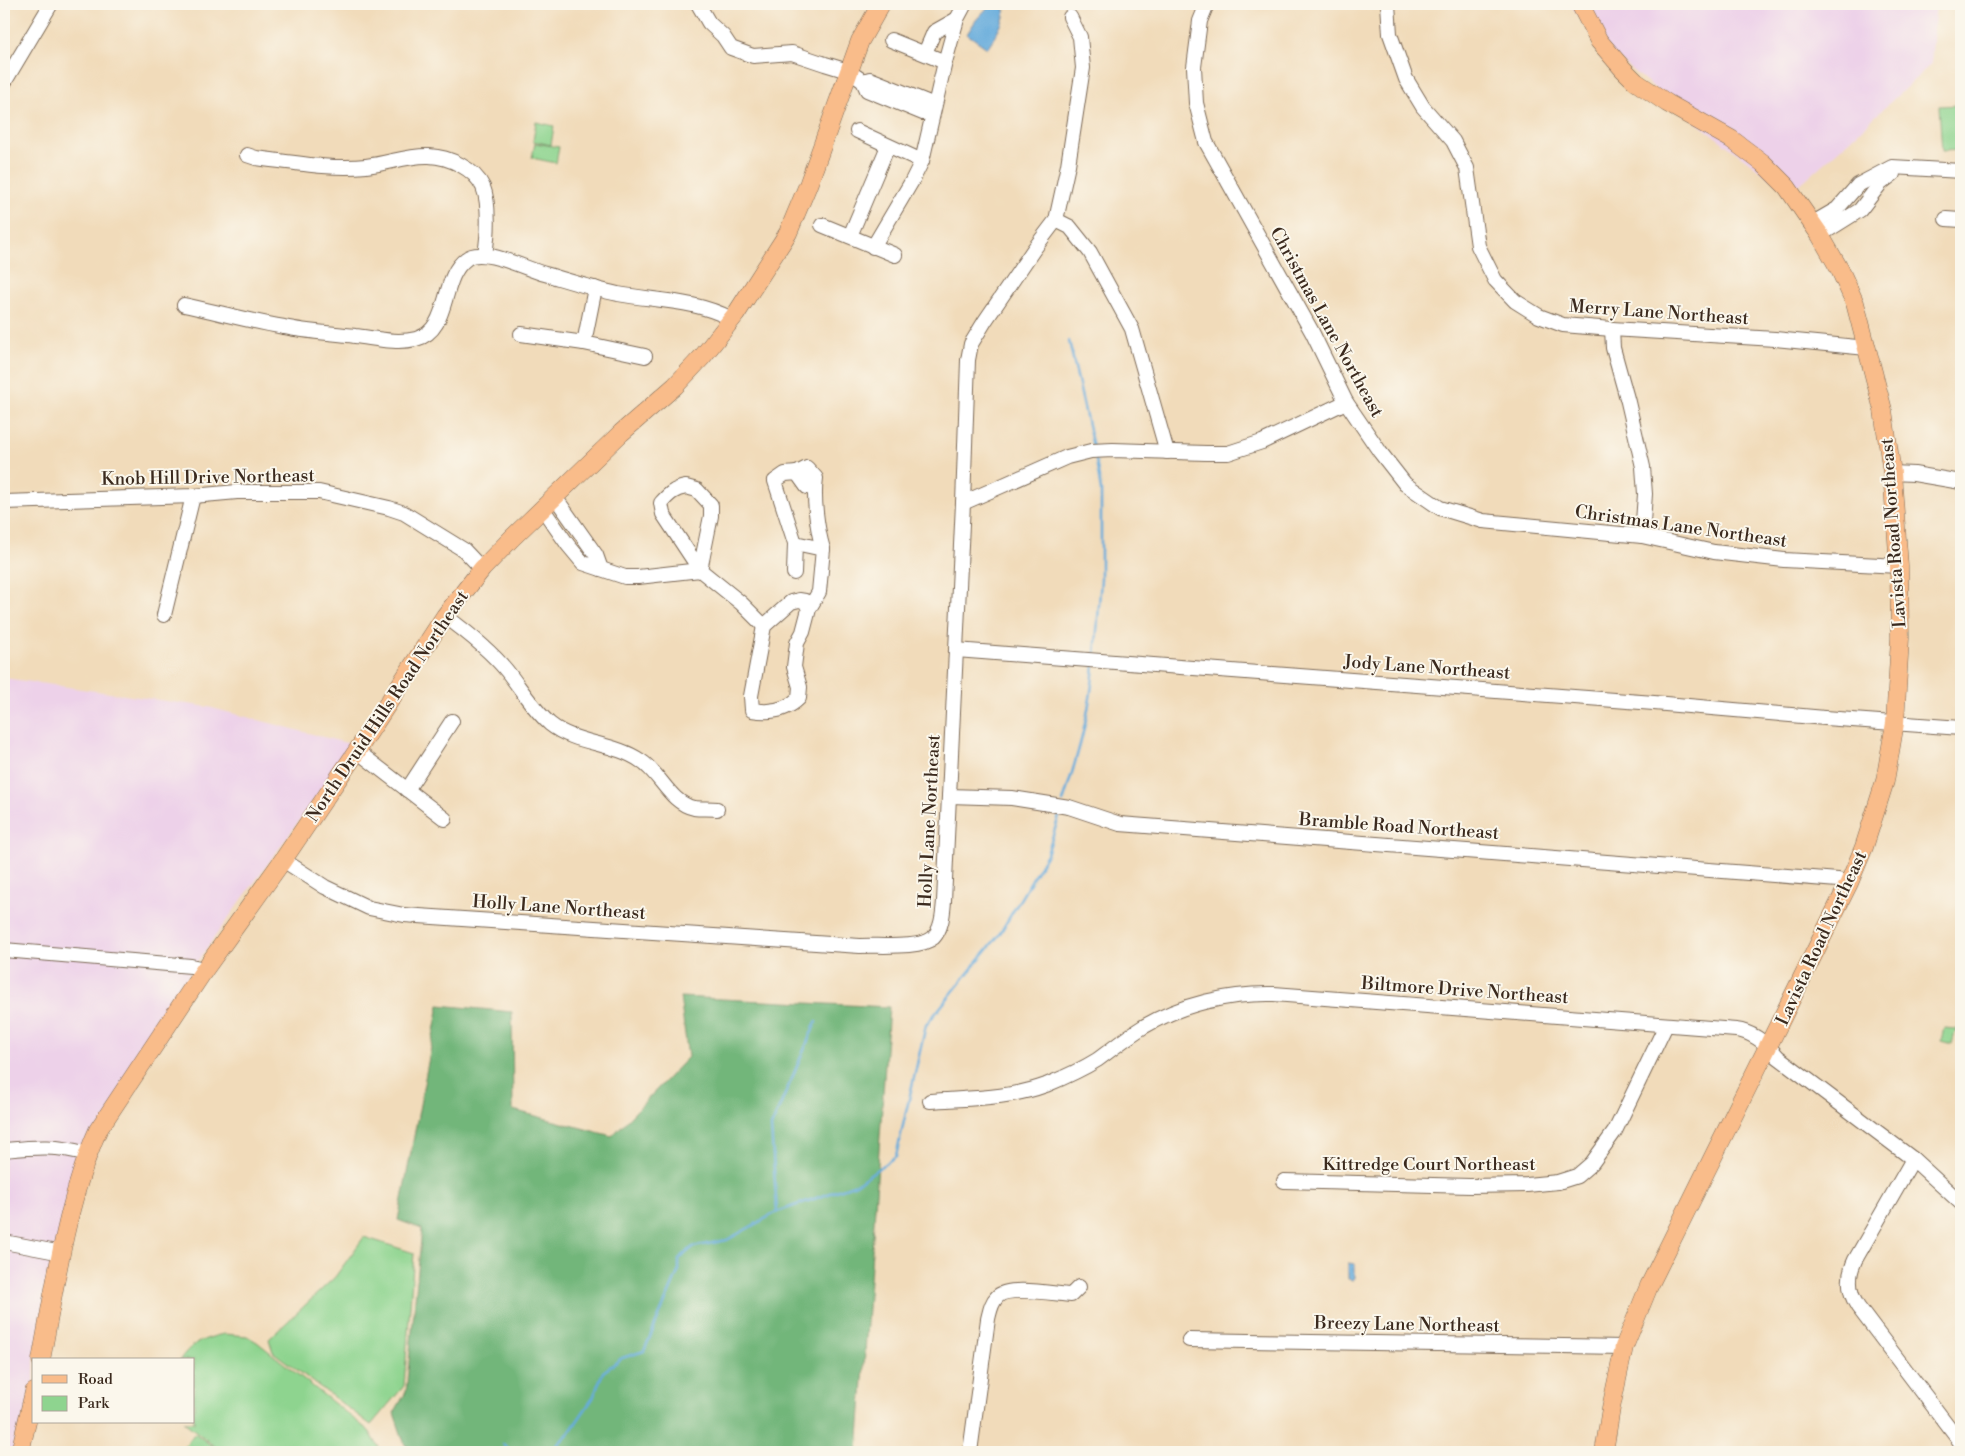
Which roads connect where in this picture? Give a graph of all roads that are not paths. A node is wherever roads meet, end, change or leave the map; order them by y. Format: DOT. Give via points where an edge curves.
graph roads {
  1 [pos="51,4"];
  2 [pos="698,4"];
  3 [pos="881,4"];
  4 [pos="965,4"];
  5 [pos="1207,4"];
  6 [pos="1388,4"];
  7 [pos="1580,4"];
  8 [pos="1070,17"];
  9 [pos="958,19"];
  10 [pos="891,40"];
  11 [pos="925,53"];
  12 [pos="945,62"];
  13 [pos="856,76"];
  14 [pos="4,83"];
  15 [pos="933,108"];
  16 [pos="857,131"];
  17 [pos="888,146"];
  18 [pos="247,155"];
  19 [pos="922,161"];
  20 [pos="1908,169"];
  21 [pos="1961,171"];
  22 [pos="1946,219"];
  23 [pos="1056,220"];
  24 [pos="1961,220"];
  25 [pos="822,225"];
  26 [pos="1817,229"];
  27 [pos="850,236"];
  28 [pos="873,247"];
  29 [pos="486,254"];
  30 [pos="895,255"];
  31 [pos="595,288"];
  32 [pos="184,305"];
  33 [pos="732,319"];
  34 [pos="1612,330"];
  35 [pos="521,334"];
  36 [pos="584,343"];
  37 [pos="1867,348"];
  38 [pos="645,356"];
  39 [pos="1346,402"];
  40 [pos="1167,452"];
  41 [pos="1892,473"];
  42 [pos="1961,482"];
  43 [pos="193,496"];
  44 [pos="4,502"];
  45 [pos="549,503"];
  46 [pos="963,503"];
  47 [pos="1642,536"];
  48 [pos="795,543"];
  49 [pos="822,549"];
  50 [pos="1899,566"];
  51 [pos="482,569"];
  52 [pos="700,570"];
  53 [pos="794,573"];
  54 [pos="809,609"];
  55 [pos="164,615"];
  56 [pos="445,616"];
  57 [pos="764,626"];
  58 [pos="956,650"];
  59 [pos="452,721"];
  60 [pos="1895,723"];
  61 [pos="1961,728"];
  62 [pos="357,751"];
  63 [pos="407,790"];
  64 [pos="949,796"];
  65 [pos="717,809"];
  66 [pos="445,818"];
  67 [pos="283,860"];
  68 [pos="1850,883"];
  69 [pos="4,950"];
  70 [pos="205,969"];
  71 [pos="1666,1025"];
  72 [pos="1768,1047"];
  73 [pos="930,1101"];
  74 [pos="4,1150"];
  75 [pos="88,1154"];
  76 [pos="1912,1159"];
  77 [pos="1284,1181"];
  78 [pos="1961,1203"];
  79 [pos="4,1242"];
  80 [pos="62,1253"];
  81 [pos="1079,1287"];
  82 [pos="1189,1340"];
  83 [pos="1624,1347"];
  84 [pos="41,1358"];
  85 [pos="32,1401"];
  86 [pos="1961,1443"];
  87 [pos="20,1452"];
  88 [pos="970,1452"];
  89 [pos="1604,1452"];
  1 -- 14 [label="street"];
  2 -- 13 [label="street" via="709,24 731,48 753,56 792,54"];
  3 -- 13 [label="main road, North Druid Hills Road Northeast" via="860,41"];
  4 -- 9 [label="street"];
  5 -- 39 [label="street, Christmas Lane Northeast" via="1200,21 1194,66 1196,103 1206,142 1312,332"];
  6 -- 34 [label="street, Merry Lane Northeast" via="1390,34 1406,79 1424,107 1453,141 1466,168 1478,246 1495,280 1515,301 1539,316 1563,325"];
  7 -- 26 [label="main road, Lavista Road Northeast" via="1599,41 1623,70 1660,98 1731,139 1763,163 1787,187"];
  8 -- 23 [label="street" via="1080,37 1083,68"];
  9 -- 11 [label="street" via="934,32"];
  9 -- 12 [label="street"];
  10 -- 11 [label="street"];
  11 -- 12 [label="street"];
  12 -- 15 [label="street"];
  13 -- 15 [label="street" via="867,90 896,96 923,113"];
  13 -- 33 [label="main road, North Druid Hills Road Northeast" via="788,233"];
  15 -- 19 [label="street"];
  16 -- 17 [label="street"];
  17 -- 19 [label="street"];
  17 -- 27 [label="street"];
  18 -- 29 [label="street" via="345,167 414,157 452,160 470,170 483,187 489,234"];
  19 -- 28 [label="street"];
  20 -- 21 [label="street"];
  20 -- 26 [label="street" via="1889,177 1860,210"];
  20 -- 26 [label="street" via="1892,167 1868,180 1852,191"];
  22 -- 24 [label="street"];
  23 -- 40 [label="street" via="1070,227 1090,252 1132,328"];
  23 -- 46 [label="street, Holly Lane Northeast" via="971,344"];
  25 -- 27 [label="street"];
  26 -- 37 [label="main road, Lavista Road Northeast" via="1855,303"];
  27 -- 28 [label="street"];
  28 -- 30 [label="street"];
  29 -- 31 [label="street"];
  29 -- 32 [label="street" via="467,257 457,268 439,319 429,332 416,339 394,341 285,328"];
  31 -- 33 [label="street" via="690,303"];
  31 -- 36 [label="street"];
  33 -- 45 [label="main road, North Druid Hills Road Northeast" via="704,356 675,386"];
  34 -- 37 [label="street, Merry Lane Northeast"];
  34 -- 47 [label="street" via="1613,348 1642,467 1645,494"];
  35 -- 36 [label="street"];
  36 -- 38 [label="street"];
  37 -- 41 [label="main road, Lavista Road Northeast" via="1879,389"];
  39 -- 40 [label="street" via="1262,442 1228,452"];
  39 -- 47 [label="street, Christmas Lane Northeast" via="1406,484 1440,508 1483,521"];
  40 -- 46 [label="street" via="1091,451 1068,457"];
  41 -- 42 [label="street"];
  41 -- 50 [label="main road, Lavista Road Northeast"];
  43 -- 44 [label="street, Knob Hill Drive Northeast"];
  43 -- 51 [label="street, Knob Hill Drive Northeast" via="237,492 312,492 389,508 420,522 464,550"];
  43 -- 55 [label="street"];
  45 -- 51 [label="main road, North Druid Hills Road Northeast"];
  45 -- 52 [label="street" via="568,545 583,563 625,577"];
  46 -- 58 [label="street, Holly Lane Northeast"];
  47 -- 50 [label="street, Christmas Lane Northeast" via="1714,552 1784,560"];
  48 -- 49 [label="street"];
  48 -- 49 [label="street" via="775,481 785,474 808,468 816,478 814,489"];
  48 -- 53 [label="street"];
  49 -- 54 [label="street" via="819,592"];
  50 -- 60 [label="main road, Lavista Road Northeast" via="1900,638"];
  51 -- 56 [label="main road, North Druid Hills Road Northeast"];
  52 -- 52 [label="street" via="711,505 697,490 676,488 661,503 663,514"];
  52 -- 57 [label="street"];
  54 -- 57 [label="street" via="805,601 791,602"];
  54 -- 57 [label="street" via="797,643 794,667 800,687 799,698 792,705 769,712 752,710 751,696"];
  56 -- 62 [label="main road, North Druid Hills Road Northeast"];
  56 -- 65 [label="street" via="466,631 506,670 551,724 565,733 608,745 643,761 681,802 694,808"];
  58 -- 60 [label="street, Jody Lane Northeast"];
  58 -- 64 [label="street, Holly Lane Northeast"];
  59 -- 63 [label="street"];
  60 -- 61 [label="street, Jody Lane Northeast"];
  60 -- 68 [label="main road, Lavista Road Northeast" via="1877,811"];
  62 -- 63 [label="street"];
  62 -- 67 [label="main road, North Druid Hills Road Northeast"];
  63 -- 66 [label="street"];
  64 -- 67 [label="street, Holly Lane Northeast" via="942,919 933,937 912,944 860,946 404,915 370,908 325,887"];
  64 -- 68 [label="street, Bramble Road Northeast" via="1012,798 1068,807 1120,824"];
  67 -- 70 [label="main road, North Druid Hills Road Northeast"];
  68 -- 72 [label="main road, Lavista Road Northeast"];
  69 -- 70 [label="street"];
  70 -- 75 [label="main road, North Druid Hills Road Northeast" via="98,1130"];
  71 -- 72 [label="street, Biltmore Drive Northeast" via="1742,1031"];
  71 -- 73 [label="street, Biltmore Drive Northeast" via="1274,994 1234,996 1193,1005 1162,1017 1084,1068 1044,1085 986,1098"];
  71 -- 77 [label="street, Kittredge Court Northeast" via="1615,1131 1592,1163 1577,1176 1558,1182 1527,1185 1470,1186"];
  72 -- 76 [label="street, Biltmore Drive Northeast"];
  72 -- 83 [label="main road, Lavista Road Northeast" via="1653,1277"];
  74 -- 75 [label="street" via="45,1146"];
  75 -- 80 [label="main road, North Druid Hills Road Northeast"];
  76 -- 78 [label="street, Biltmore Drive Northeast"];
  76 -- 86 [label="street" via="1852,1265 1850,1290 1858,1307"];
  79 -- 80 [label="street"];
  80 -- 84 [label="main road, North Druid Hills Road Northeast"];
  81 -- 88 [label="street" via="1071,1295 1011,1291 998,1295 992,1302"];
  82 -- 83 [label="street, Breezy Lane Northeast"];
  83 -- 89 [label="main road, Lavista Road Northeast"];
  85 -- 87 [label="main road"];
}
